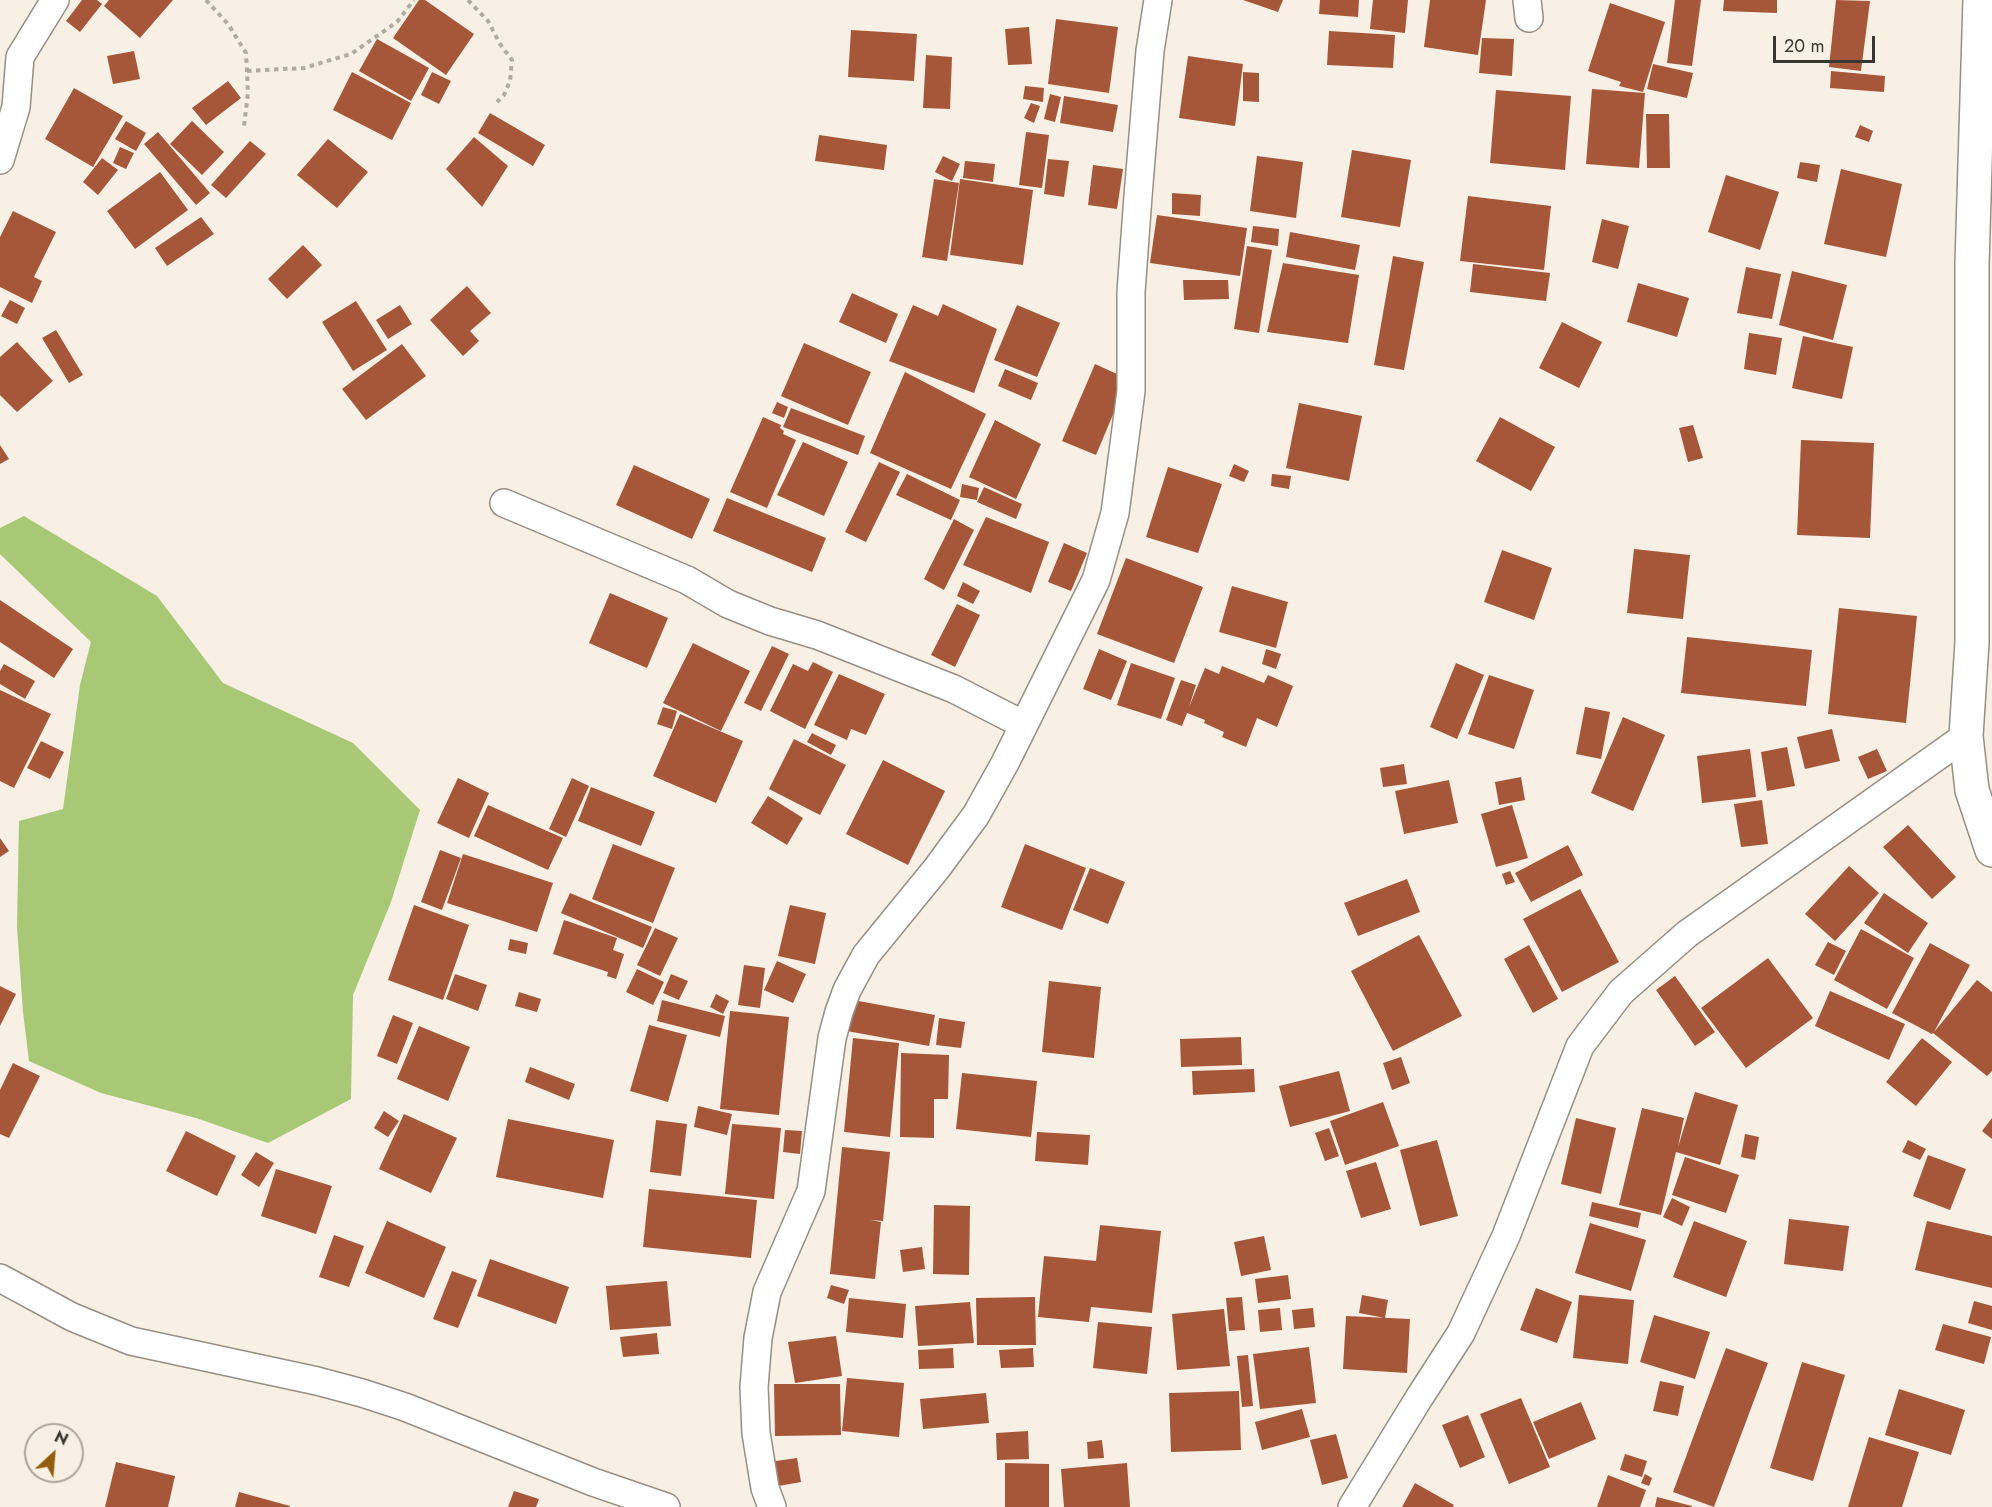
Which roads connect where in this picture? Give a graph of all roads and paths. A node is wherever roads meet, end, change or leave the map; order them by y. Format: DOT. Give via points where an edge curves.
graph roads {
  1 [pos="56,0"];
  2 [pos="206,0"];
  3 [pos="414,0"];
  4 [pos="468,0"];
  5 [pos="1158,0"];
  6 [pos="1980,0"];
  7 [pos="10,64"];
  8 [pos="247,71"];
  9 [pos="497,102"];
  10 [pos="244,126"];
  11 [pos="0,160"];
  12 [pos="1982,260"];
  13 [pos="504,503"];
  14 [pos="1982,643"];
  15 [pos="1024,725"];
  16 [pos="1966,736"];
  17 [pos="1992,850"];
  18 [pos="0,1278"];
  19 [pos="666,1507"];
  20 [pos="772,1507"];
  21 [pos="1352,1507"];
  1 -- 7 [label="street"];
  2 -- 8 [label="path" via="228,24 246,53"];
  3 -- 8 [label="path" via="397,22 351,54 304,68"];
  4 -- 9 [label="path" via="488,21 512,60 510,81"];
  5 -- 15 [label="street" via="1150,51 1131,292 1131,391 1115,513 1096,580"];
  6 -- 12 [label="street"];
  7 -- 11 [label="street" via="16,107"];
  8 -- 10 [label="path"];
  12 -- 14 [label="street"];
  13 -- 15 [label="street" via="687,580 728,604 945,685"];
  14 -- 16 [label="street"];
  15 -- 20 [label="street" via="976,815 866,955 839,1012 811,1191 767,1292 758,1338 756,1433"];
  16 -- 17 [label="street" via="1972,790"];
  16 -- 21 [label="street" via="1687,934 1621,992 1580,1046 1506,1236 1461,1333"];
  18 -- 19 [label="street" via="72,1317 131,1341 362,1393"];
}
